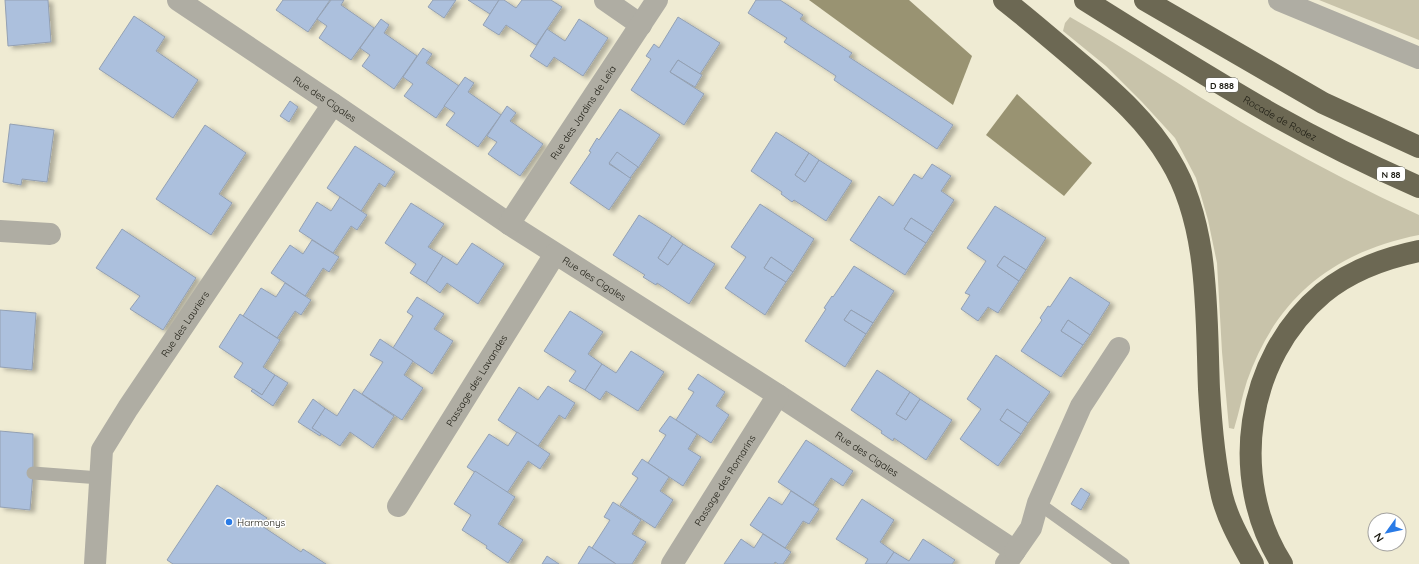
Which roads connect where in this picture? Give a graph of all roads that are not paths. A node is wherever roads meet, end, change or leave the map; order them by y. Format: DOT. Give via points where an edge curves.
graph roads {
  1 [pos="178,0"];
  2 [pos="605,0"];
  3 [pos="657,0"];
  4 [pos="1004,0"];
  5 [pos="1085,0"];
  6 [pos="1145,0"];
  7 [pos="1279,0"];
  8 [pos="641,25"];
  9 [pos="1419,58"];
  10 [pos="333,104"];
  11 [pos="1419,147"];
  12 [pos="1362,161"];
  13 [pos="1419,188"];
  14 [pos="509,224"];
  15 [pos="0,231"];
  16 [pos="50,234"];
  17 [pos="1419,251"];
  18 [pos="555,254"];
  19 [pos="1119,348"];
  20 [pos="778,395"];
  21 [pos="33,473"];
  22 [pos="100,478"];
  23 [pos="1038,503"];
  24 [pos="398,506"];
  25 [pos="1010,557"];
  26 [pos="95,564"];
  27 [pos="672,564"];
  28 [pos="1123,564"];
  29 [pos="1253,564"];
  30 [pos="1282,564"];
  1 -- 10 [label="street, Rue des Cigales"];
  2 -- 8 [label="street"];
  3 -- 8 [label="street, Rue des Jardins de Leïa"];
  4 -- 29 [label="highway" via="1124,102 1159,142 1181,182 1195,226 1205,284 1209,391 1218,475 1233,527"];
  5 -- 12 [label="highway, Rocade de Rodez / D 888" via="1273,115"];
  6 -- 11 [label="highway" via="1323,103"];
  7 -- 9 [label="street"];
  8 -- 14 [label="street, Rue des Jardins de Leïa"];
  10 -- 14 [label="street, Rue des Cigales"];
  10 -- 22 [label="street, Rue des Lauriers" via="102,450"];
  12 -- 13 [label="highway, Rocade de Rodez / N 88"];
  14 -- 18 [label="street, Rue des Cigales"];
  15 -- 16 [label="street"];
  17 -- 30 [label="highway" via="1373,264 1323,293 1302,312 1275,351 1257,396 1250,439 1253,482 1258,507 1271,544"];
  18 -- 20 [label="street, Rue des Cigales"];
  18 -- 24 [label="street, Passage des Lavandes"];
  19 -- 23 [label="street, Rue des Cigales" via="1081,406"];
  20 -- 25 [label="street, Rue des Cigales"];
  20 -- 27 [label="street, Passage des Romarins"];
  21 -- 22 [label="lane"];
  22 -- 26 [label="street, Rue des Lauriers"];
  23 -- 25 [label="street, Rue des Cigales" via="1031,528"];
  23 -- 28 [label="lane"];
}
